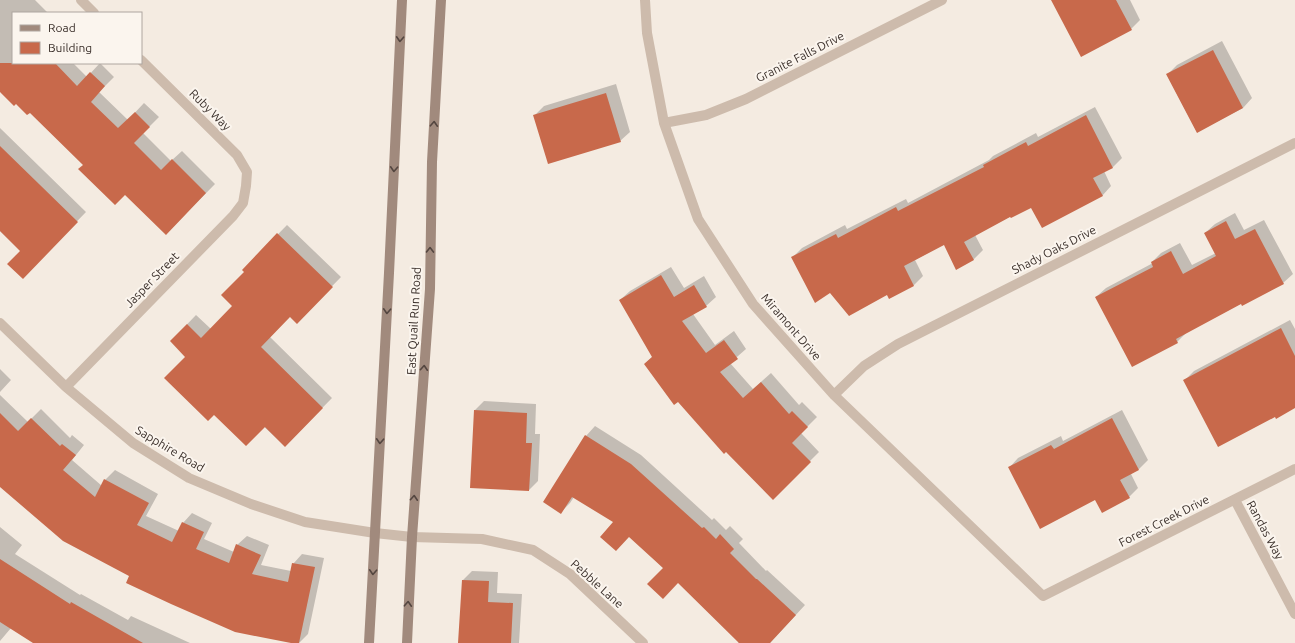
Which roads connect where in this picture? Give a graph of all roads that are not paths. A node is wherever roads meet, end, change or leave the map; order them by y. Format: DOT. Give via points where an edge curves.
graph roads {
  1 [pos="81,0"];
  2 [pos="402,0"];
  3 [pos="441,0"];
  4 [pos="644,0"];
  5 [pos="942,0"];
  6 [pos="93,12"];
  7 [pos="142,61"];
  8 [pos="664,123"];
  9 [pos="1295,143"];
  10 [pos="246,186"];
  11 [pos="0,323"];
  12 [pos="66,387"];
  13 [pos="834,395"];
  14 [pos="1295,469"];
  15 [pos="1235,500"];
  16 [pos="375,533"];
  17 [pos="412,537"];
  18 [pos="1043,596"];
  19 [pos="1295,614"];
  20 [pos="369,643"];
  21 [pos="406,643"];
  22 [pos="643,643"];
  1 -- 6 [label="street"];
  2 -- 16 [label="street, one-way"];
  17 -- 3 [label="street, East Quail Run Road, one-way" via="430,289 432,162"];
  4 -- 8 [label="street, Miramont Drive" via="647,32"];
  5 -- 8 [label="street, Granite Falls Drive" via="746,99 706,115"];
  7 -- 10 [label="street, Ruby Way" via="237,155 247,172"];
  8 -- 13 [label="street, Miramont Drive" via="698,219 753,304"];
  9 -- 13 [label="street, Shady Oaks Drive" via="898,344 864,366"];
  10 -- 12 [label="street, Jasper Street" via="243,203 233,216"];
  11 -- 12 [label="street, Sapphire Road"];
  12 -- 16 [label="street, Sapphire Road" via="133,443 188,478 251,504 305,522"];
  13 -- 18 [label="street, Miramont Drive"];
  14 -- 15 [label="street, Forest Creek Drive"];
  15 -- 18 [label="street, Forest Creek Drive"];
  15 -- 19 [label="street, Randas Way"];
  16 -- 17 [label="street, Sapphire Road"];
  16 -- 20 [label="street, one-way"];
  21 -- 17 [label="street, East Quail Run Road, one-way"];
  17 -- 22 [label="street, Pebble Lane" via="482,539 534,550 570,574"];
}
